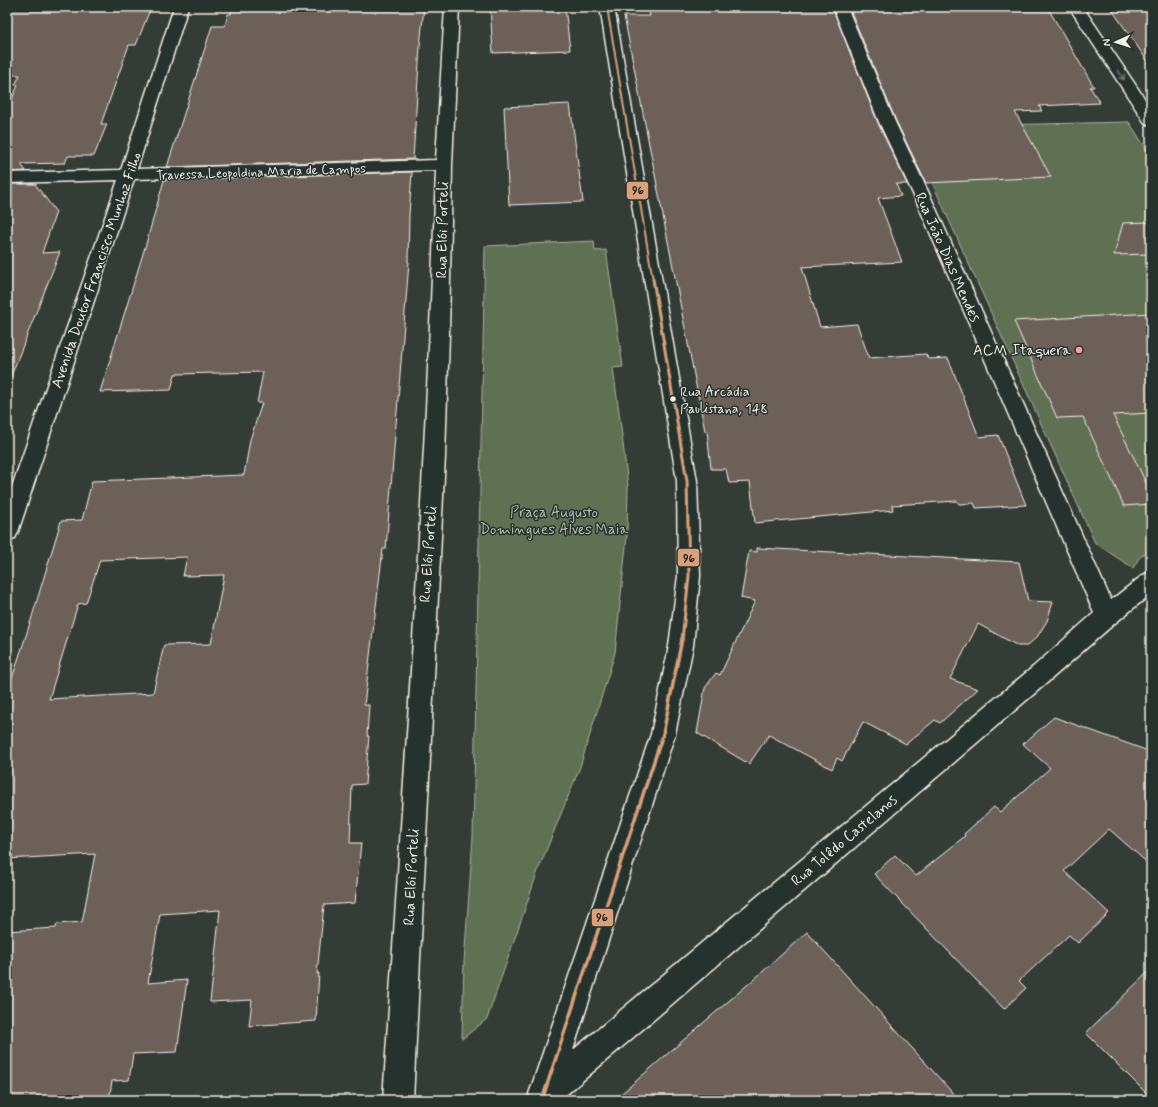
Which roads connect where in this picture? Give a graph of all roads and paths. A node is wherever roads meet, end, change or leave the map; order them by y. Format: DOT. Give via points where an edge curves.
graph roads {
  1 [pos="181,7"];
  2 [pos="452,7"];
  3 [pos="607,7"];
  4 [pos="840,7"];
  5 [pos="1076,7"];
  6 [pos="1151,120"];
  7 [pos="444,165"];
  8 [pos="128,175"];
  9 [pos="7,178"];
  10 [pos="7,532"];
  11 [pos="1151,580"];
  12 [pos="1107,616"];
  13 [pos="541,1097"];
  14 [pos="398,1100"];
  1 -- 8 [label="street, Avenida Doutor Francisco Munhoz Filho"];
  2 -- 7 [label="street, Rua Elói Porteli"];
  3 -- 13 [label="street" via="687,481 689,576 681,646 663,734"];
  4 -- 12 [label="street, Rua João Dias Mendes" via="887,122 924,200"];
  5 -- 6 [label="street, one-way"];
  7 -- 8 [label="street, Travessa Leopoldina Maria de Campos"];
  7 -- 14 [label="street, Rua Elói Porteli" via="440,335"];
  8 -- 9 [label="street, Travessa Leopoldina Maria de Campos"];
  8 -- 10 [label="street, Avenida Doutor Francisco Munhoz Filho"];
  11 -- 12 [label="street, Rua Tolêdo Castelanos"];
  12 -- 13 [label="street, Rua Tolêdo Castelanos"];
}
